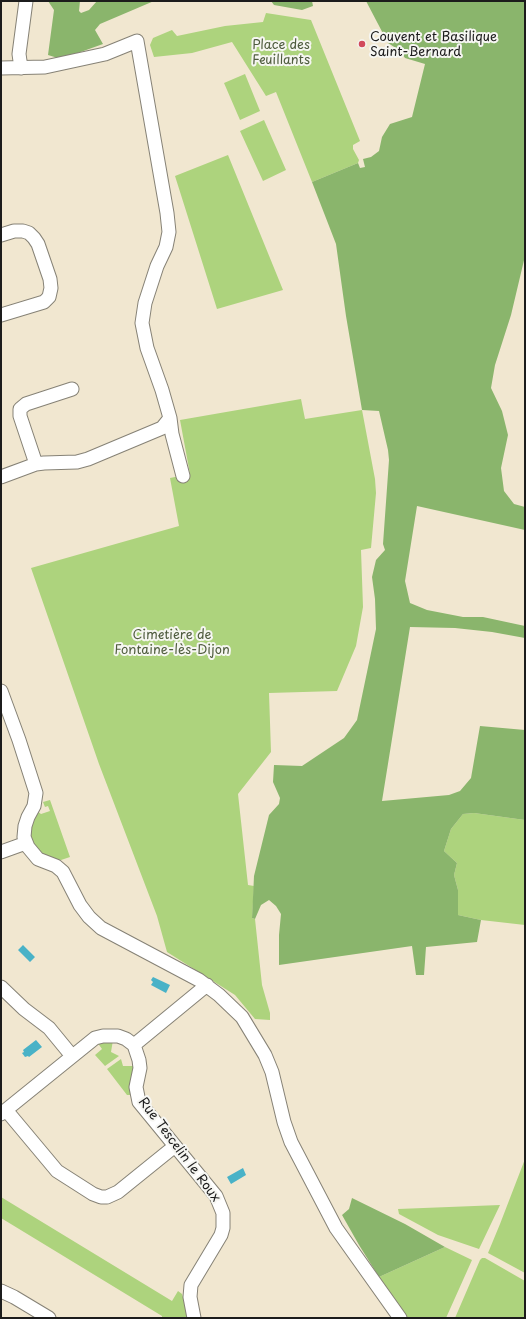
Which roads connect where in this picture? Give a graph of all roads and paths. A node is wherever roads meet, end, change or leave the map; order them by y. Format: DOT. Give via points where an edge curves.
graph roads {
  1 [pos="26,1"];
  2 [pos="1,68"];
  3 [pos="21,68"];
  4 [pos="1,235"];
  5 [pos="1,315"];
  6 [pos="72,389"];
  7 [pos="170,418"];
  8 [pos="36,464"];
  9 [pos="183,476"];
  10 [pos="1,477"];
  11 [pos="1,691"];
  12 [pos="26,843"];
  13 [pos="1,852"];
  14 [pos="207,985"];
  15 [pos="2,989"];
  16 [pos="134,1045"];
  17 [pos="72,1056"];
  18 [pos="3,1112"];
  19 [pos="175,1146"];
  20 [pos="1,1291"];
  21 [pos="49,1318"];
  22 [pos="194,1318"];
  23 [pos="400,1318"];
  1 -- 3 [label="street" via="19,54"];
  2 -- 3 [label="street"];
  3 -- 7 [label="street" via="45,67 105,54 137,41 169,232 147,297 142,323 147,348"];
  4 -- 5 [label="street" via="22,231 34,238 51,288 49,297 44,302"];
  6 -- 8 [label="street" via="26,404 20,409"];
  7 -- 8 [label="street" via="162,428 88,459"];
  7 -- 9 [label="street"];
  8 -- 10 [label="street"];
  11 -- 12 [label="street" via="22,746 36,793 34,806 25,826"];
  12 -- 13 [label="street"];
  12 -- 14 [label="street" via="38,859 56,866 63,872 80,904 101,928"];
  14 -- 16 [label="street"];
  14 -- 23 [label="street" via="235,1009 262,1049 272,1072 291,1142 345,1243"];
  15 -- 17 [label="street" via="49,1028"];
  16 -- 17 [label="street" via="118,1036 103,1036 95,1038"];
  16 -- 19 [label="street, Rue Tescelin le Roux" via="140,1068 136,1082 138,1098"];
  17 -- 18 [label="street"];
  18 -- 19 [label="street" via="57,1171 101,1197 118,1192"];
  19 -- 22 [label="street, Rue Tescelin le Roux" via="216,1196 223,1213 221,1235 191,1285 190,1297"];
  20 -- 21 [label="street"];
}
